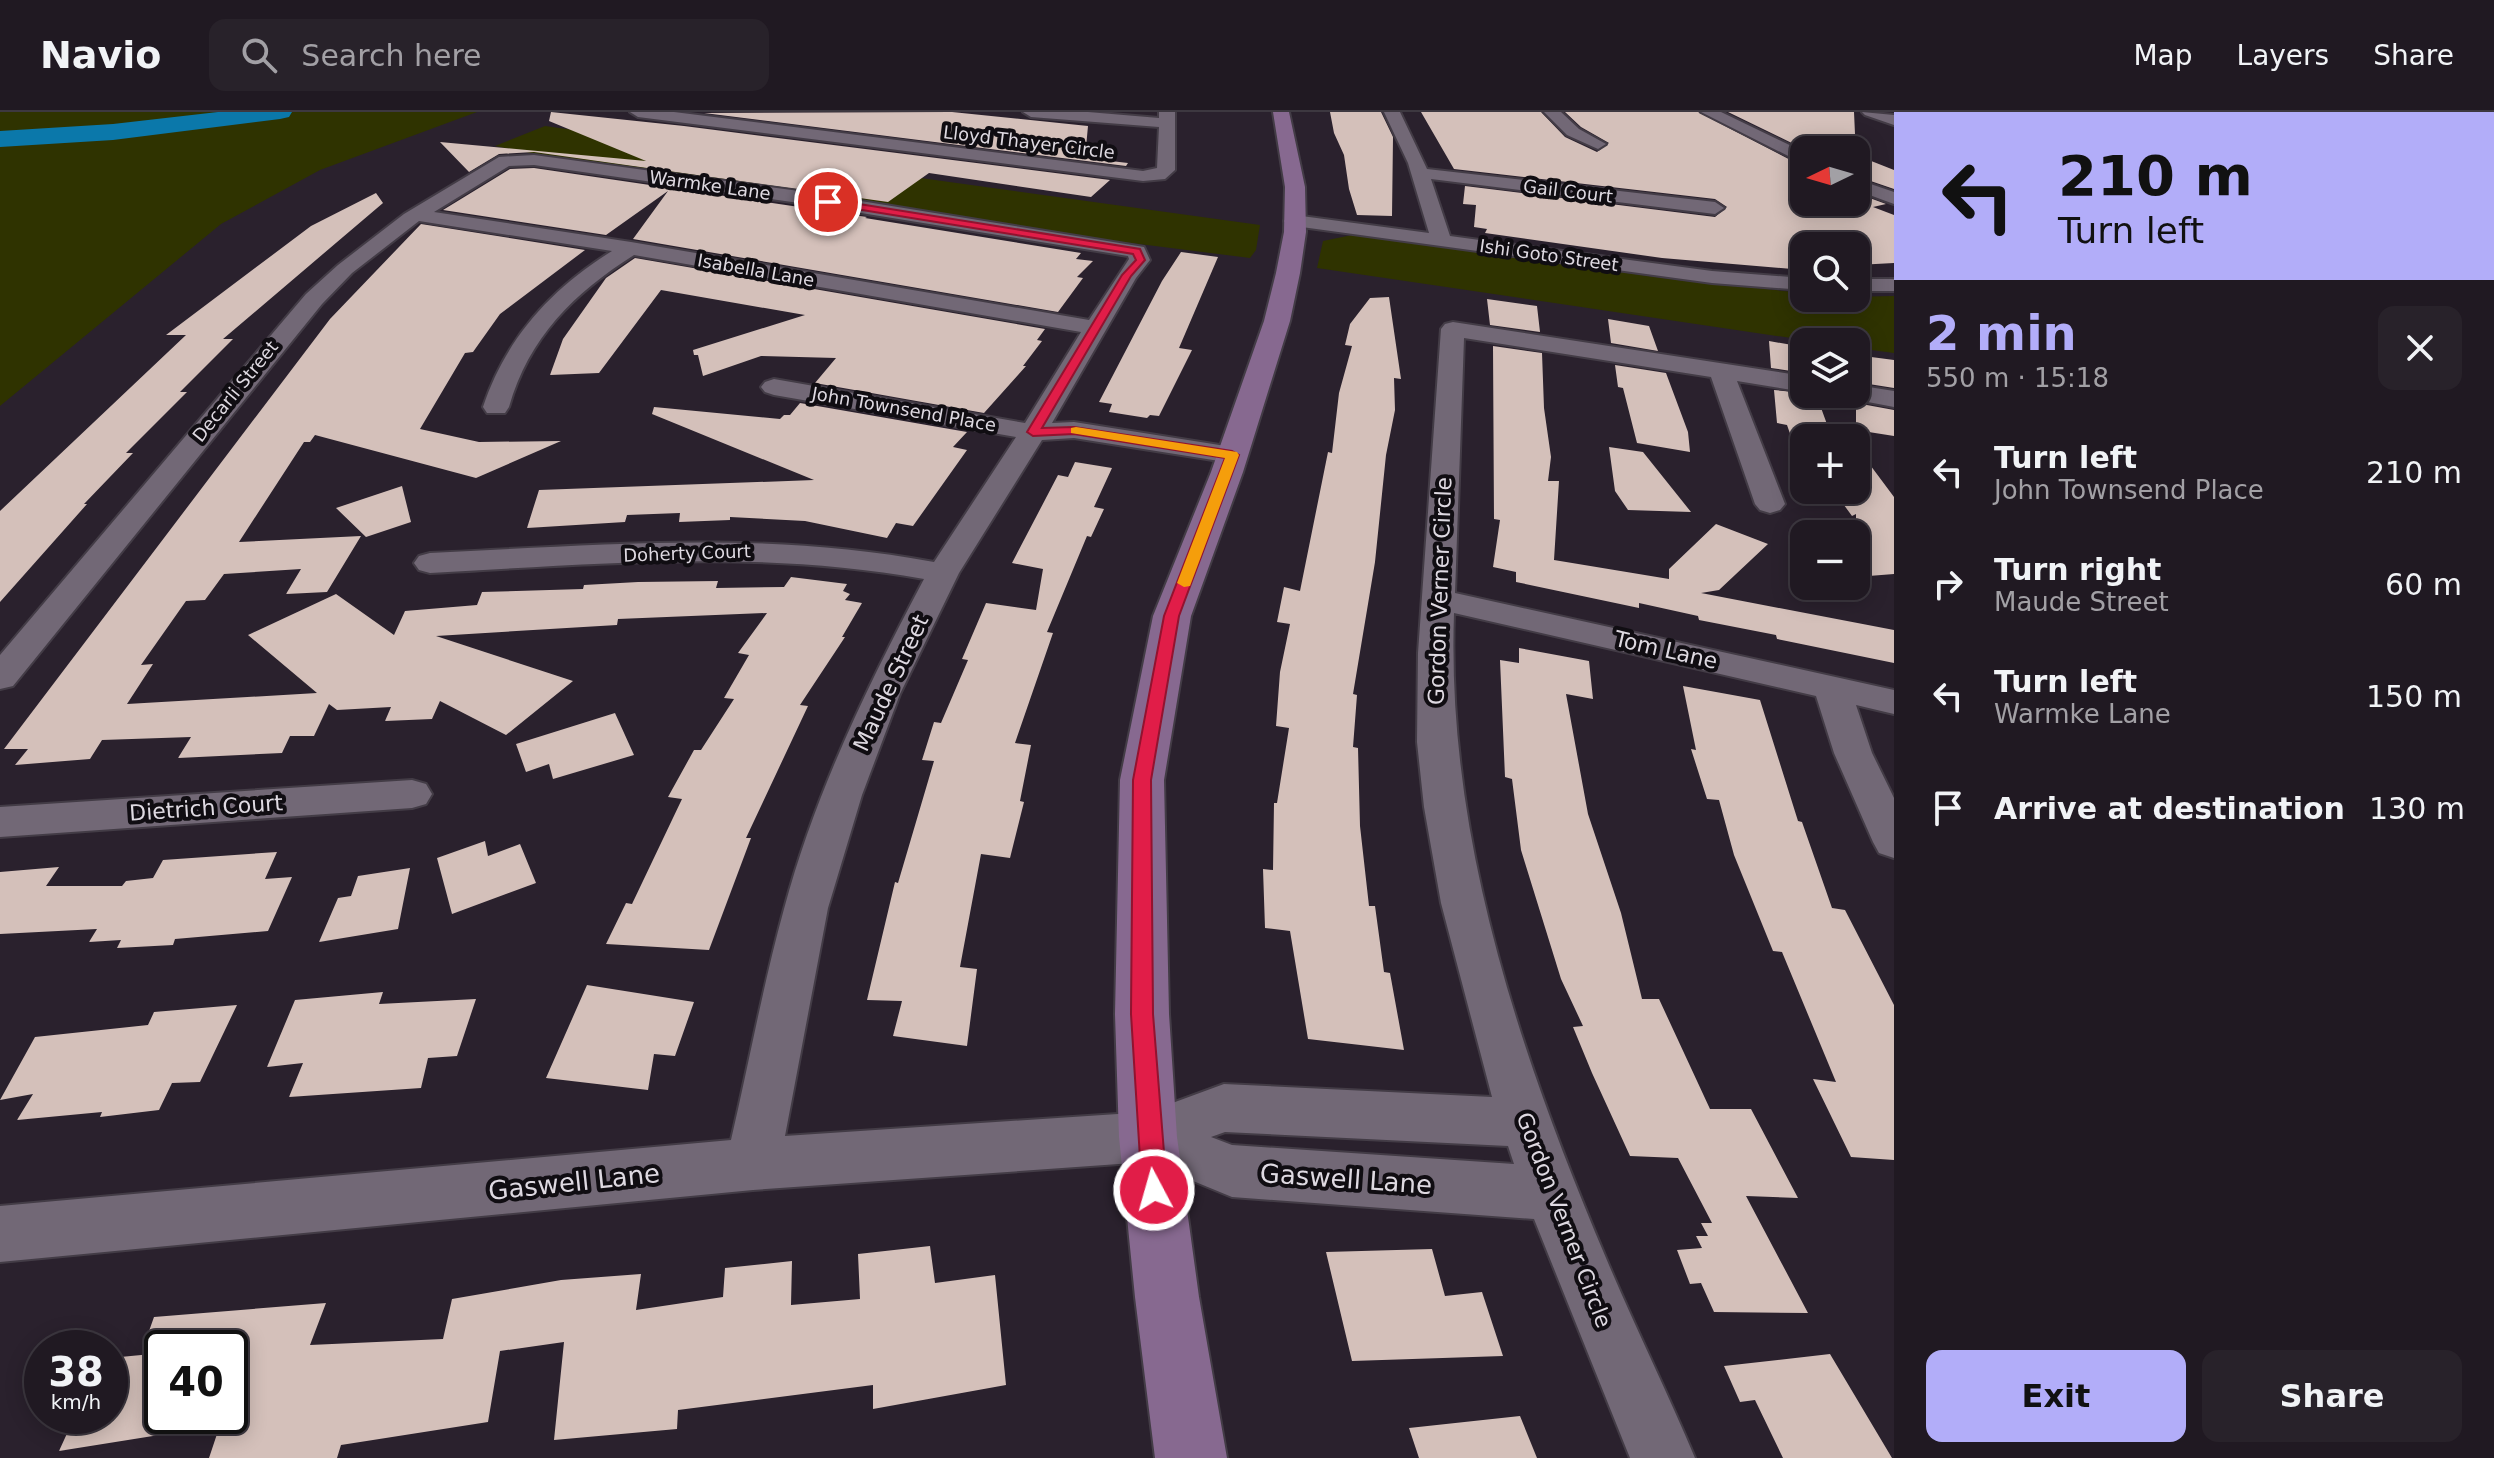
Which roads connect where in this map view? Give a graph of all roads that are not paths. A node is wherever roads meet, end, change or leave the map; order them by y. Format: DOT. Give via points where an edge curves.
graph roads {
  1 [pos="638,112"];
  2 [pos="1031,112"];
  3 [pos="1281,112"];
  4 [pos="1392,112"];
  5 [pos="1552,112"];
  6 [pos="1709,112"];
  7 [pos="1870,112"];
  8 [pos="1167,118"];
  9 [pos="1894,120"];
  10 [pos="1598,144"];
  11 [pos="1790,152"];
  12 [pos="519,160"];
  13 [pos="1421,173"];
  14 [pos="1870,189"];
  15 [pos="1894,198"];
  16 [pos="1715,208"];
  17 [pos="416,215"];
  18 [pos="1294,221"];
  19 [pos="1441,240"];
  20 [pos="631,248"];
  21 [pos="1137,251"];
  22 [pos="1790,283"];
  23 [pos="1870,285"];
  24 [pos="1894,285"];
  25 [pos="1095,328"];
  26 [pos="1721,371"];
  27 [pos="1790,382"];
  28 [pos="774,387"];
  29 [pos="1870,395"];
  30 [pos="1894,399"];
  31 [pos="496,407"];
  32 [pos="1033,432"];
  33 [pos="1230,464"];
  34 [pos="1770,504"];
  35 [pos="430,563"];
  36 [pos="943,573"];
  37 [pos="1438,599"];
  38 [pos="0,678"];
  39 [pos="1832,688"];
  40 [pos="1894,702"];
  41 [pos="412,794"];
  42 [pos="0,822"];
  43 [pos="1894,842"];
  44 [pos="1525,1123"];
  45 [pos="1148,1137"];
  46 [pos="753,1164"];
  47 [pos="1550,1193"];
  48 [pos="0,1234"];
  49 [pos="1191,1458"];
  50 [pos="1663,1458"];
  1 -- 8 [label="street, Lloyd Thayer Circle" via="1143,176 1166,170"];
  2 -- 8 [label="street"];
  3 -- 18 [label="street" via="1294,170"];
  4 -- 13 [label="street"];
  5 -- 10 [label="street" via="1573,132"];
  6 -- 11 [label="street"];
  7 -- 9 [label="street"];
  12 -- 17 [label="street, Decarli Street" via="505,161"];
  12 -- 21 [label="street, Warmke Lane" via="799,197"];
  13 -- 16 [label="street, Gail Court"];
  13 -- 19 [label="street"];
  14 -- 15 [label="street"];
  17 -- 20 [label="street, Isabella Lane"];
  17 -- 38 [label="street, Decarli Street" via="345,269 288,327"];
  18 -- 19 [label="street, Ishi Goto Street"];
  18 -- 33 [label="street" via="1277,321"];
  19 -- 22 [label="street, Ishi Goto Street"];
  20 -- 25 [label="street, Isabella Lane"];
  20 -- 31 [label="street" via="583,278 540,320 509,368"];
  21 -- 25 [label="street, Maude Street" via="1140,260"];
  23 -- 24 [label="street"];
  25 -- 32 [label="street, Maude Street"];
  26 -- 27 [label="street, Gordon Verner Circle"];
  26 -- 34 [label="street"];
  26 -- 37 [label="street, Gordon Verner Circle" via="1453,329"];
  28 -- 32 [label="street, John Townsend Place"];
  29 -- 30 [label="street"];
  32 -- 33 [label="street, John Townsend Place" via="1062,446"];
  32 -- 36 [label="street, Maude Street"];
  33 -- 45 [label="street" via="1172,616 1142,780"];
  35 -- 36 [label="street, Doherty Court" via="770,551 836,555"];
  36 -- 46 [label="street, Maude Street" via="882,694 842,795 806,908"];
  37 -- 39 [label="street, Tom Lane"];
  37 -- 44 [label="street, Gordon Verner Circle" via="1435,712 1442,786 1463,907"];
  39 -- 40 [label="street, Tom Lane"];
  39 -- 43 [label="street" via="1853,753"];
  41 -- 42 [label="street, Dietrich Court"];
  44 -- 45 [label="street, Gaswell Lane" via="1224,1108"];
  44 -- 47 [label="street, Gordon Verner Circle"];
  45 -- 46 [label="street, Gaswell Lane"];
  45 -- 47 [label="street, Gaswell Lane" via="1232,1171"];
  45 -- 49 [label="street"];
  46 -- 48 [label="street, Gaswell Lane"];
  47 -- 50 [label="street, Gordon Verner Circle"];
}
